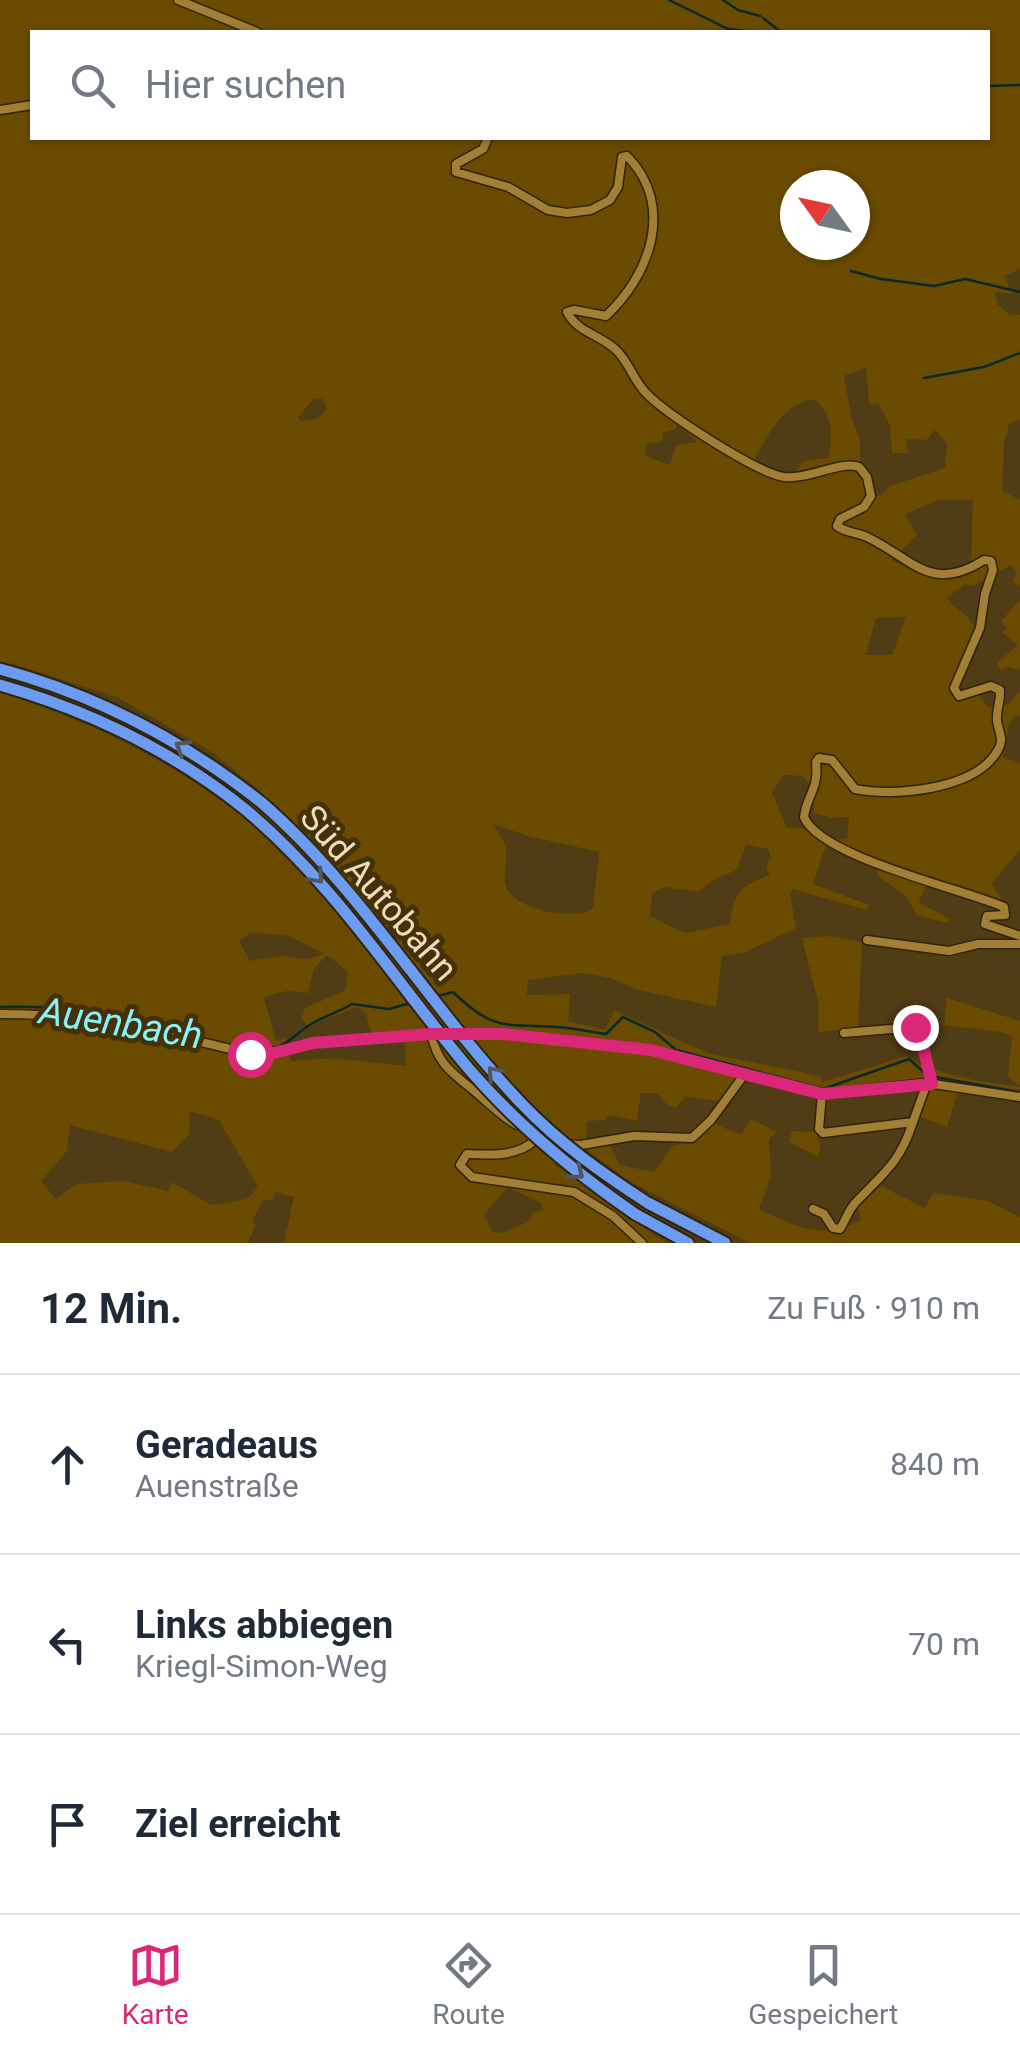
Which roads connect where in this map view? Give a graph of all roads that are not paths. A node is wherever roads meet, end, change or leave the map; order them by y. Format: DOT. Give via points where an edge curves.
graph roads {
  1 [pos="178,0"];
  2 [pos="252,30"];
  3 [pos="30,105"];
  4 [pos="0,110"];
  5 [pos="487,140"];
  6 [pos="4,670"];
  7 [pos="2,685"];
  8 [pos="1020,936"];
  9 [pos="867,940"];
  10 [pos="1020,944"];
  11 [pos="0,1014"];
  12 [pos="844,1033"];
  13 [pos="431,1034"];
  14 [pos="744,1075"];
  15 [pos="931,1080"];
  16 [pos="822,1094"];
  17 [pos="1020,1098"];
  18 [pos="914,1122"];
  19 [pos="534,1142"];
  20 [pos="814,1209"];
  21 [pos="642,1243"];
  22 [pos="688,1243"];
  23 [pos="725,1243"];
  1 -- 2 [label="street"];
  3 -- 4 [label="street"];
  5 -- 8 [label="street" via="456,164 456,172 508,188 548,210 591,210 610,200 624,156 647,185 654,224 640,275 606,316 568,312 615,348 650,398 761,470 784,477 859,467 871,496 840,519 838,529 869,537 912,567 943,576 990,561 980,628 954,688 960,696 991,686 1000,690 1002,736 994,756 958,782 893,793 855,788 832,760 820,758 804,817 812,829 884,868 1004,907 1005,915 987,916 985,924"];
  23 -- 6 [label="highway, Süd Autobahn, one-way, bridge" via="590,1164 524,1106 357,900 262,803 142,724"];
  7 -- 22 [label="highway, Süd Autobahn, one-way, bridge" via="138,738 246,810 342,905 492,1094 558,1157 635,1214"];
  9 -- 10 [label="street" via="949,951"];
  11 -- 13 [label="street" via="108,1021 250,1054"];
  12 -- 15 [label="street" via="915,1027"];
  13 -- 14 [label="street" via="504,1034 651,1050"];
  13 -- 19 [label="street" via="444,1068"];
  14 -- 16 [label="street"];
  14 -- 19 [label="street" via="692,1138"];
  15 -- 16 [label="street"];
  15 -- 17 [label="street"];
  15 -- 18 [label="street"];
  16 -- 18 [label="street" via="822,1133"];
  18 -- 20 [label="street" via="900,1158 855,1202 840,1228"];
  19 -- 21 [label="street" via="522,1150 466,1154 462,1169 472,1177 574,1192"];
}
